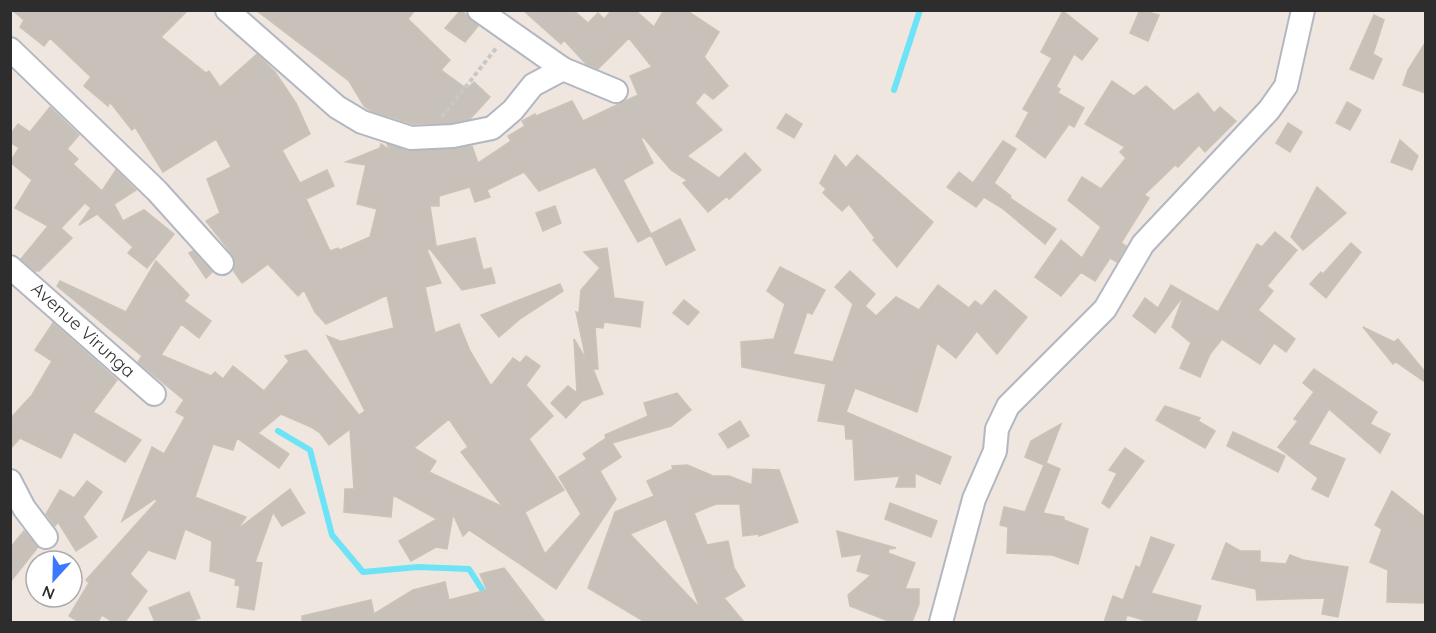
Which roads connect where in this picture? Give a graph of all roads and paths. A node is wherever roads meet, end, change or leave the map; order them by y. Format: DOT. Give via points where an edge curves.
graph roads {
  1 [pos="227,10"];
  2 [pos="479,10"];
  3 [pos="1303,10"];
  4 [pos="508,33"];
  5 [pos="10,49"];
  6 [pos="563,69"];
  7 [pos="616,91"];
  8 [pos="425,139"];
  9 [pos="222,263"];
  10 [pos="10,267"];
  11 [pos="154,394"];
  12 [pos="10,481"];
  13 [pos="46,537"];
  14 [pos="941,622"];
  1 -- 8 [label="street" via="337,107 391,134"];
  2 -- 4 [label="street"];
  3 -- 14 [label="street" via="1286,86 1269,110 1143,244 1105,309 1008,406 997,429 995,451 974,499"];
  4 -- 6 [label="street"];
  4 -- 8 [label="path"];
  5 -- 9 [label="street" via="157,191"];
  6 -- 7 [label="street"];
  6 -- 8 [label="street" via="533,85 492,128"];
  10 -- 11 [label="street, Avenue Virunga"];
  12 -- 13 [label="street"];
}
